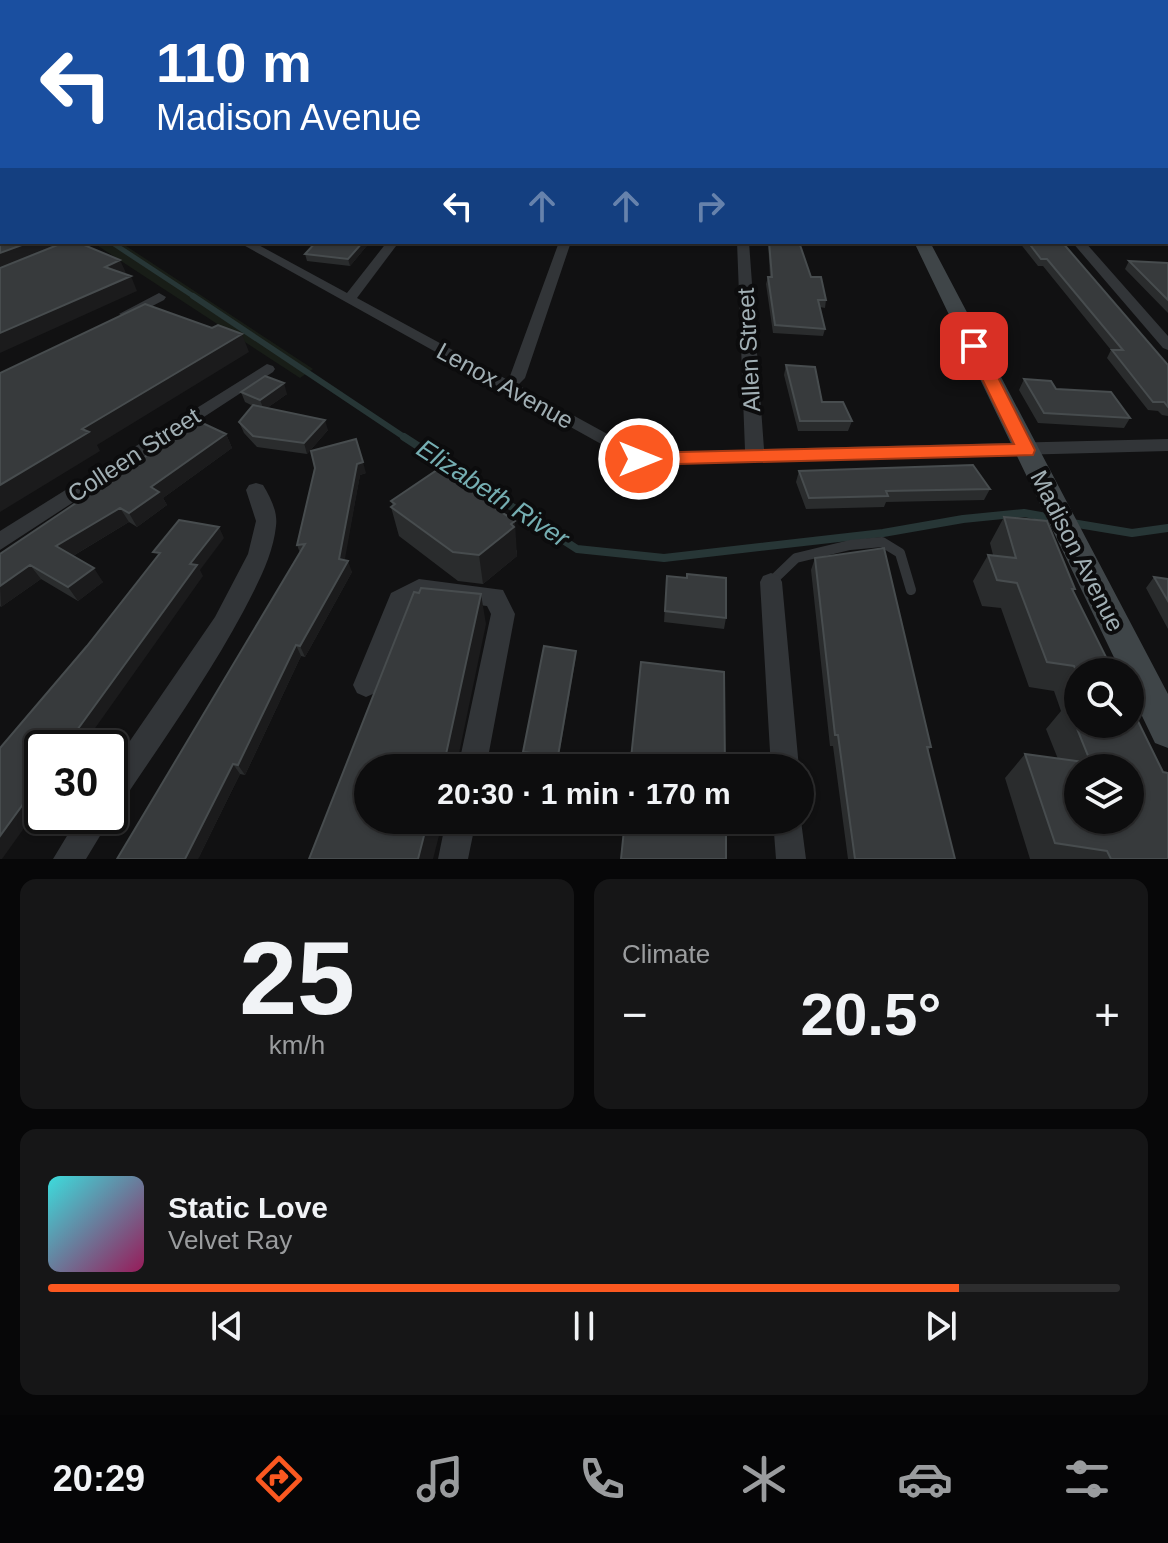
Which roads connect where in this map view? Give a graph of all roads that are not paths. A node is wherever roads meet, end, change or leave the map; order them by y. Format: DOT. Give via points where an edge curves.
graph roads {
  1 [pos="248,244"];
  2 [pos="391,244"];
  3 [pos="564,244"];
  4 [pos="743,244"];
  5 [pos="923,244"];
  6 [pos="1080,244"];
  7 [pos="159,297"];
  8 [pos="348,300"];
  9 [pos="106,324"];
  10 [pos="1168,345"];
  11 [pos="267,369"];
  12 [pos="506,387"];
  13 [pos="1168,445"];
  14 [pos="1026,450"];
  15 [pos="755,458"];
  16 [pos="256,490"];
  17 [pos="0,542"];
  18 [pos="771,582"];
  19 [pos="911,590"];
  20 [pos="366,685"];
  21 [pos="1168,731"];
  22 [pos="475,754"];
  23 [pos="784,754"];
  24 [pos="128,768"];
  25 [pos="85,834"];
  26 [pos="458,834"];
  27 [pos="789,834"];
  28 [pos="68,859"];
  29 [pos="453,859"];
  30 [pos="791,859"];
  1 -- 8 [label="street, Lenox Avenue"];
  2 -- 8 [label="street"];
  3 -- 12 [label="street" via="517,378"];
  4 -- 15 [label="street, Allen Street"];
  5 -- 14 [label="street, Madison Avenue"];
  6 -- 10 [label="street"];
  7 -- 9 [label="street"];
  8 -- 12 [label="street, Lenox Avenue"];
  11 -- 17 [label="street, Colleen Street"];
  12 -- 15 [label="street, Lenox Avenue" via="639,459"];
  13 -- 14 [label="street, Lenox Avenue"];
  14 -- 15 [label="street, Lenox Avenue"];
  14 -- 21 [label="street, Madison Avenue"];
  16 -- 24 [label="street" via="266,525 252,567 223,623"];
  18 -- 19 [label="lane" via="796,558 882,542 900,553"];
  18 -- 23 [label="street"];
  20 -- 22 [label="street" via="399,600 419,588 495,597 503,614"];
  25 -- 28 [label="street"];
  26 -- 29 [label="street"];
  27 -- 30 [label="street"];
}
